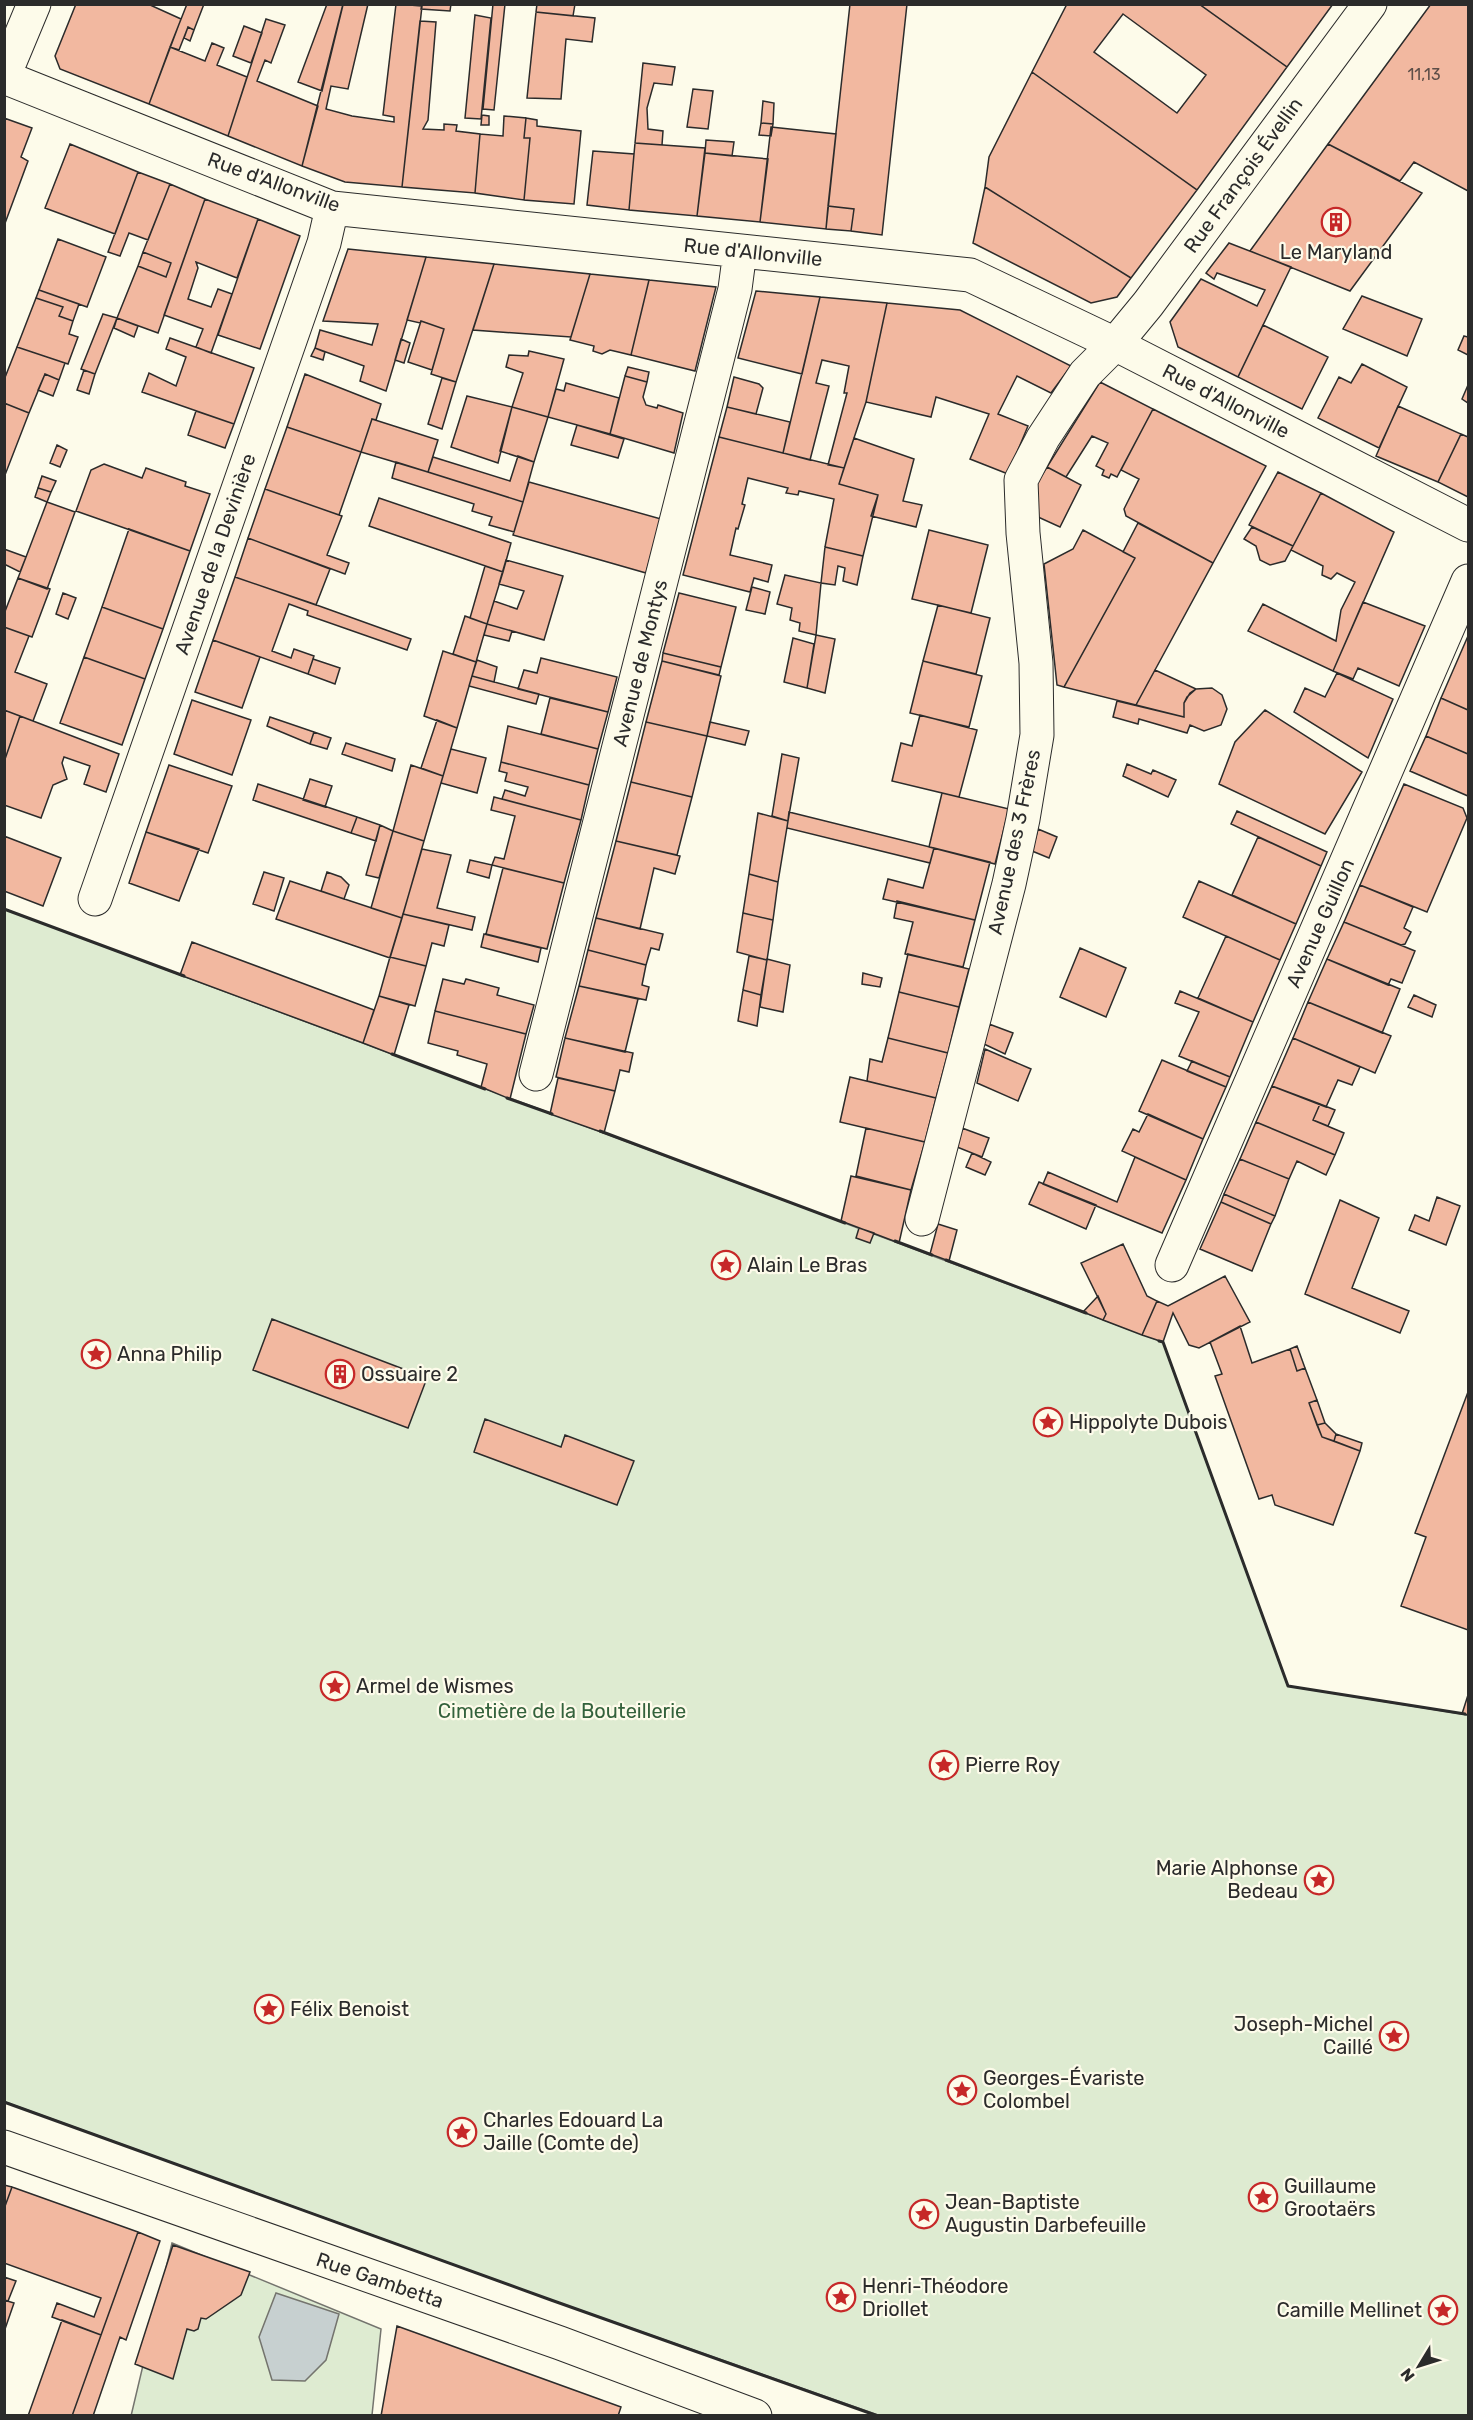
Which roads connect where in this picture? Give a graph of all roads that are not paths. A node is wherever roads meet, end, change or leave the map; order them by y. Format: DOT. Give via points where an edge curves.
graph roads {
  1 [pos="34,4"];
  2 [pos="1370,4"];
  3 [pos="4,77"];
  4 [pos="332,208"];
  5 [pos="740,251"];
  6 [pos="1115,344"];
  7 [pos="1468,525"];
  8 [pos="1468,581"];
  9 [pos="95,899"];
  10 [pos="536,1074"];
  11 [pos="922,1219"];
  12 [pos="1172,1265"];
  13 [pos="4,2147"];
  14 [pos="755,2415"];
  1 -- 3 [label="street"];
  2 -- 6 [label="street, Rue François Évellin"];
  3 -- 4 [label="street, Rue d'Allonville"];
  4 -- 5 [label="street, Rue d'Allonville"];
  4 -- 9 [label="street, Avenue de la Devinière" via="320,254"];
  5 -- 6 [label="street, Rue d'Allonville" via="970,275"];
  5 -- 10 [label="street, Avenue de Montys" via="732,301"];
  6 -- 7 [label="street, Rue d'Allonville"];
  6 -- 11 [label="street, Avenue des 3 Frères" via="1085,374 1021,480 1036,663 1037,735 1009,884"];
  8 -- 12 [label="street, Avenue Guillon"];
  13 -- 14 [label="street, Rue Gambetta"];
}
